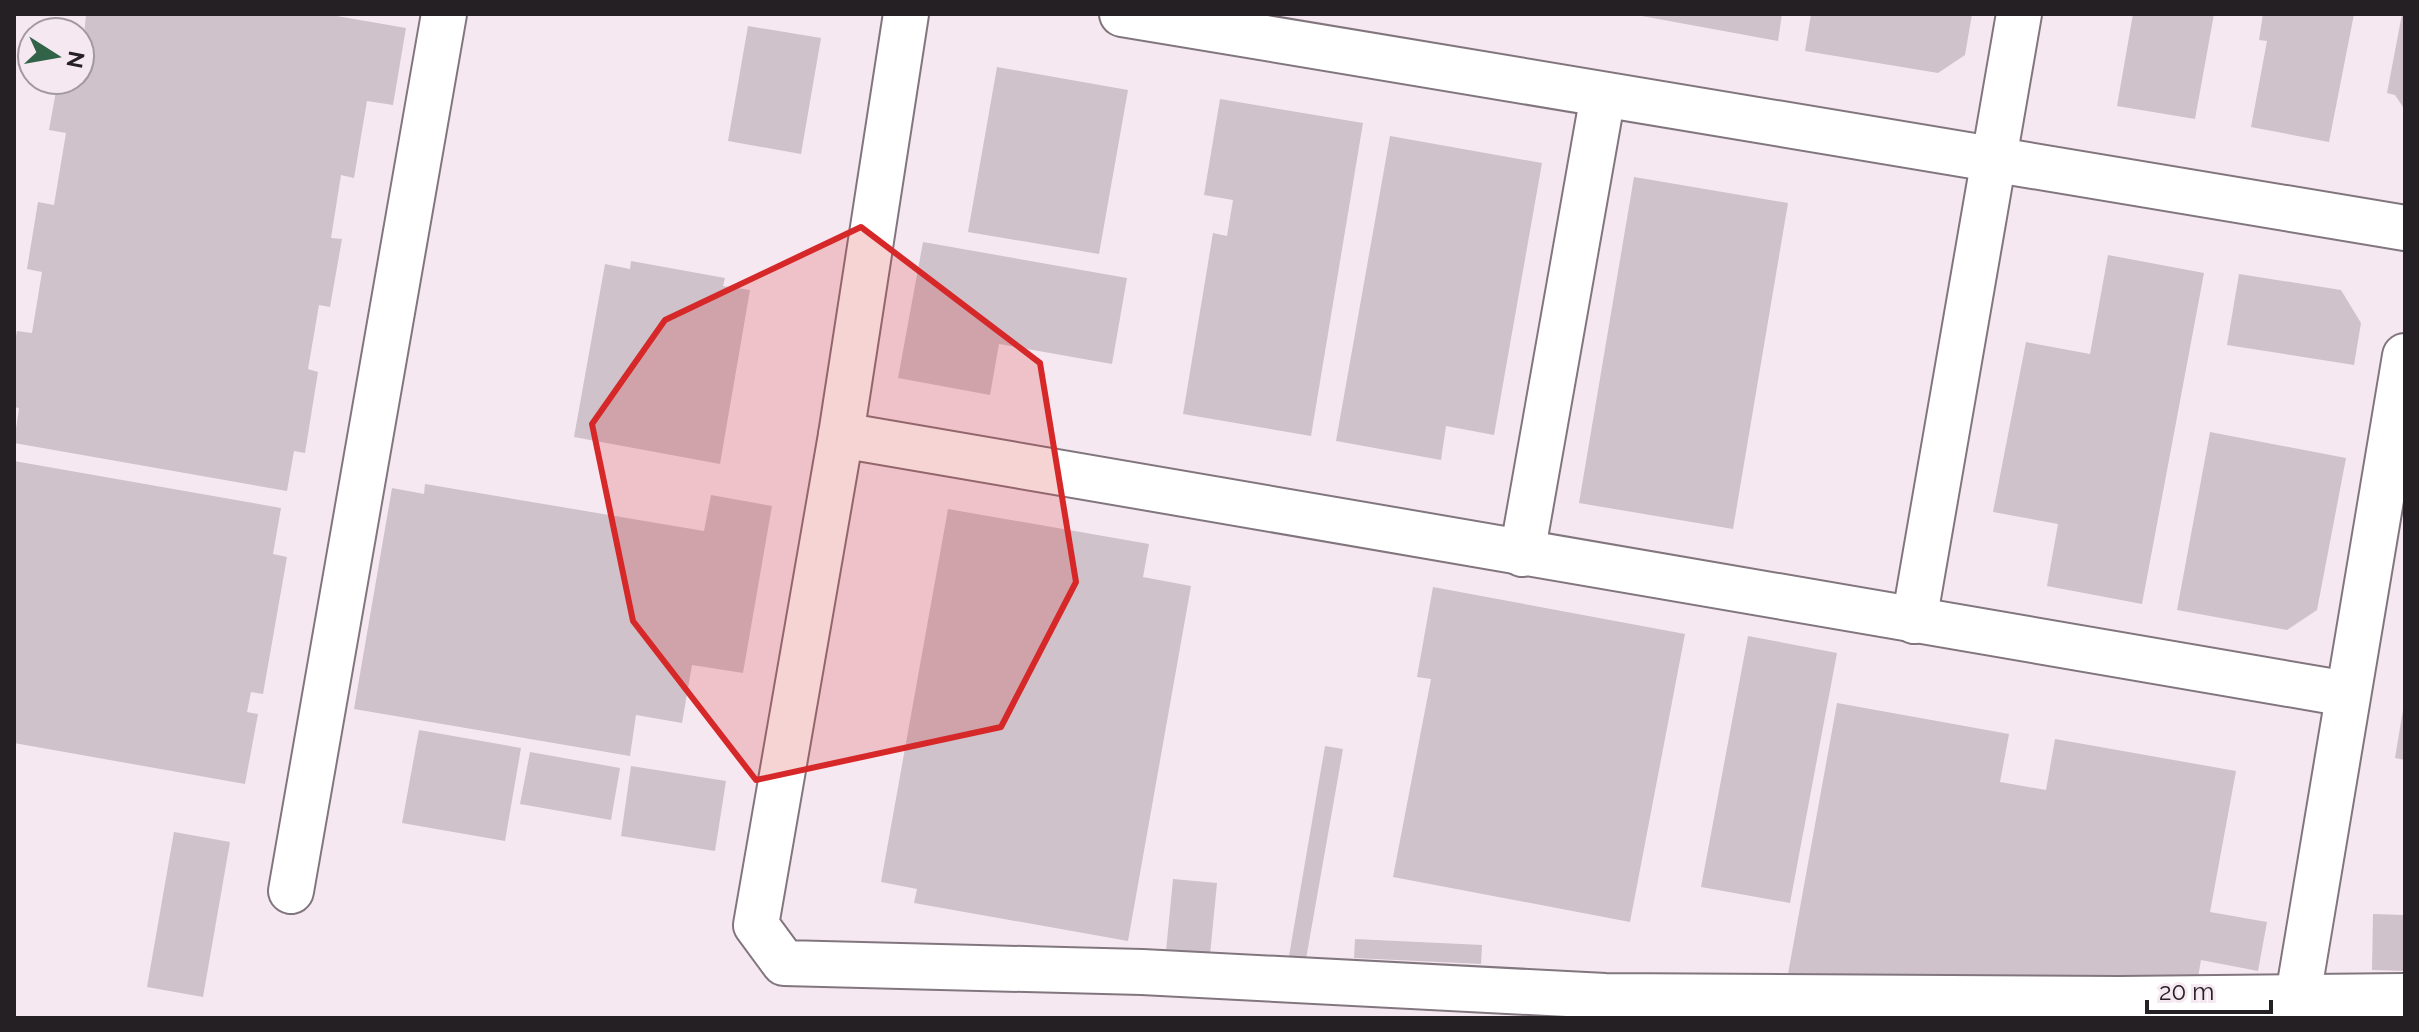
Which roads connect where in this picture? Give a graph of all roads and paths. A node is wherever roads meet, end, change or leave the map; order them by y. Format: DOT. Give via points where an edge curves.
graph roads {
  1 [pos="444,14"];
  2 [pos="906,14"];
  3 [pos="1122,14"];
  4 [pos="2019,14"];
  5 [pos="1603,95"];
  6 [pos="1993,160"];
  7 [pos="2405,228"];
  8 [pos="2405,356"];
  9 [pos="841,435"];
  10 [pos="1522,554"];
  11 [pos="1914,621"];
  12 [pos="2347,694"];
  13 [pos="291,891"];
  14 [pos="2298,996"];
  15 [pos="2405,996"];
  1 -- 13 [label="street"];
  2 -- 9 [label="street"];
  3 -- 5 [label="street"];
  4 -- 6 [label="street"];
  5 -- 6 [label="street"];
  5 -- 10 [label="street"];
  6 -- 7 [label="street"];
  6 -- 11 [label="street"];
  8 -- 12 [label="street"];
  9 -- 10 [label="street"];
  9 -- 14 [label="street" via="756,925 784,963 1142,972 1605,996"];
  10 -- 11 [label="street"];
  11 -- 12 [label="street"];
  12 -- 14 [label="street"];
  14 -- 15 [label="street"];
}
